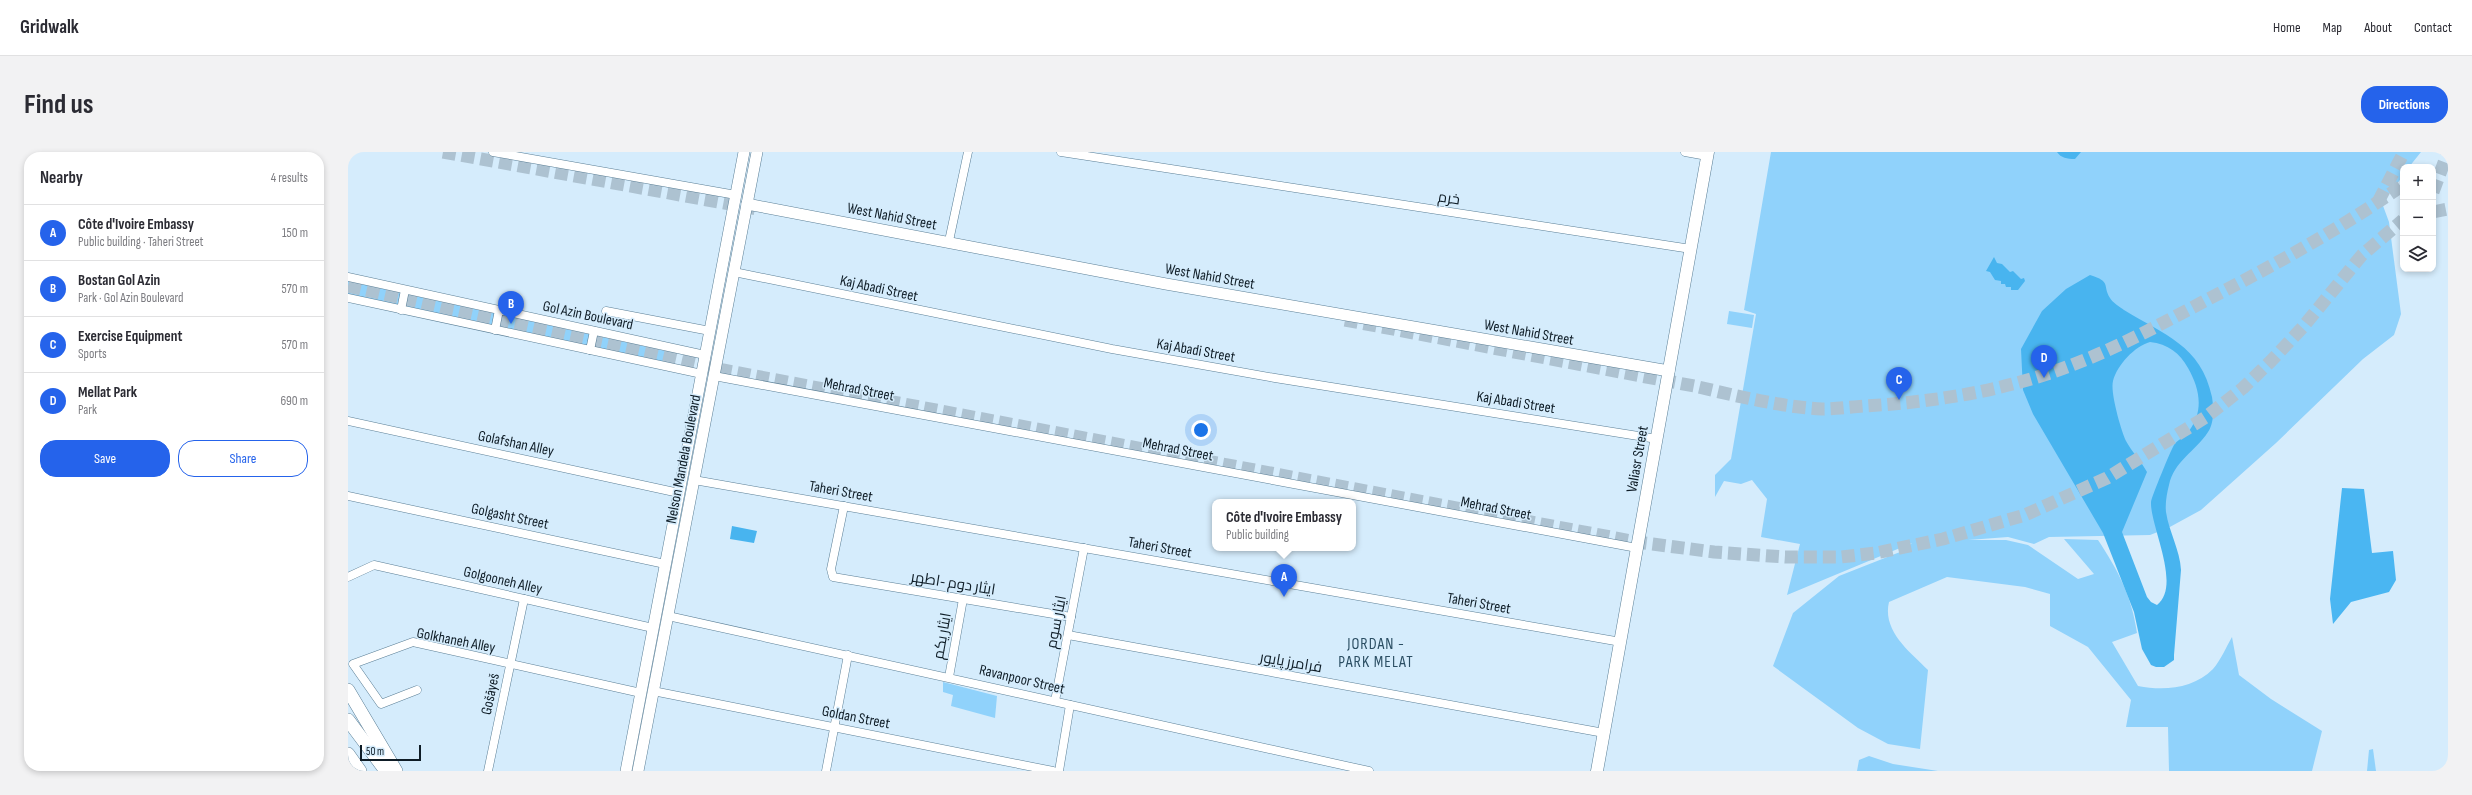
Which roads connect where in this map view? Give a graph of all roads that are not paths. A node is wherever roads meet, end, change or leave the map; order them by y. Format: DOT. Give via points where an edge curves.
graph roads {
  1 [pos="493,152"];
  2 [pos="744,152"];
  3 [pos="757,152"];
  4 [pos="968,152"];
  5 [pos="1062,152"];
  6 [pos="1685,152"];
  7 [pos="1707,154"];
  8 [pos="736,195"];
  9 [pos="747,204"];
  10 [pos="948,241"];
  11 [pos="1691,249"];
  12 [pos="734,272"];
  13 [pos="348,277"];
  14 [pos="405,290"];
  15 [pos="348,298"];
  16 [pos="401,310"];
  17 [pos="499,310"];
  18 [pos="606,311"];
  19 [pos="495,330"];
  20 [pos="594,331"];
  21 [pos="710,331"];
  22 [pos="590,350"];
  23 [pos="705,355"];
  24 [pos="1669,371"];
  25 [pos="702,374"];
  26 [pos="714,376"];
  27 [pos="348,421"];
  28 [pos="1657,439"];
  29 [pos="694,480"];
  30 [pos="679,493"];
  31 [pos="348,496"];
  32 [pos="844,506"];
  33 [pos="1084,548"];
  34 [pos="1637,548"];
  35 [pos="665,564"];
  36 [pos="677,567"];
  37 [pos="348,578"];
  38 [pos="524,599"];
  39 [pos="963,599"];
  40 [pos="668,616"];
  41 [pos="1071,617"];
  42 [pos="653,628"];
  43 [pos="1068,635"];
  44 [pos="1621,642"];
  45 [pos="848,655"];
  46 [pos="510,665"];
  47 [pos="949,677"];
  48 [pos="348,690"];
  49 [pos="417,690"];
  50 [pos="653,691"];
  51 [pos="641,693"];
  52 [pos="1055,702"];
  53 [pos="1070,705"];
  54 [pos="348,720"];
  55 [pos="834,727"];
  56 [pos="1604,733"];
  57 [pos="348,754"];
  58 [pos="360,771"];
  59 [pos="386,771"];
  60 [pos="396,771"];
  61 [pos="488,771"];
  62 [pos="626,771"];
  63 [pos="638,771"];
  64 [pos="826,771"];
  65 [pos="1053,771"];
  66 [pos="1059,771"];
  67 [pos="1369,771"];
  68 [pos="1597,771"];
  1 -- 8 [label="street"];
  2 -- 8 [label="main road, Nelson Mandela Boulevard"];
  3 -- 9 [label="main road, Nelson Mandela Boulevard"];
  4 -- 10 [label="street"];
  5 -- 11 [label="street, خرم"];
  6 -- 7 [label="street"];
  7 -- 11 [label="main road, Valiasr Street"];
  8 -- 21 [label="main road, Nelson Mandela Boulevard"];
  9 -- 10 [label="main road, West Nahid Street"];
  9 -- 12 [label="main road, Nelson Mandela Boulevard"];
  10 -- 24 [label="main road, West Nahid Street" via="1166,284"];
  11 -- 24 [label="main road, Valiasr Street"];
  12 -- 26 [label="main road, Nelson Mandela Boulevard"];
  12 -- 28 [label="street, Kaj Abadi Street" via="1112,350"];
  13 -- 14 [label="street, Gol Azin Boulevard"];
  14 -- 16 [label="street"];
  14 -- 17 [label="street, Gol Azin Boulevard"];
  15 -- 16 [label="street"];
  16 -- 19 [label="street"];
  17 -- 19 [label="street"];
  17 -- 20 [label="street, Gol Azin Boulevard"];
  18 -- 21 [label="street"];
  19 -- 22 [label="street"];
  20 -- 22 [label="street"];
  20 -- 23 [label="street, Gol Azin Boulevard"];
  21 -- 23 [label="main road, Nelson Mandela Boulevard"];
  22 -- 25 [label="street"];
  23 -- 25 [label="main road, Nelson Mandela Boulevard"];
  24 -- 28 [label="main road, Valiasr Street"];
  25 -- 30 [label="main road, Nelson Mandela Boulevard"];
  26 -- 29 [label="main road, Nelson Mandela Boulevard"];
  26 -- 34 [label="street, Mehrad Street"];
  27 -- 30 [label="street, Golafshan Alley"];
  28 -- 34 [label="main road, Valiasr Street"];
  29 -- 32 [label="street, Taheri Street"];
  29 -- 36 [label="main road, Nelson Mandela Boulevard"];
  30 -- 35 [label="main road, Nelson Mandela Boulevard"];
  31 -- 35 [label="street, Golgasht Street"];
  32 -- 33 [label="street, Taheri Street"];
  32 -- 39 [label="street, ایثار دوم -اطهر" via="831,575"];
  33 -- 41 [label="street, ایثار سوم"];
  33 -- 44 [label="street, Taheri Street"];
  34 -- 44 [label="main road, Valiasr Street"];
  35 -- 36 [label="main road"];
  35 -- 42 [label="main road, Nelson Mandela Boulevard"];
  36 -- 40 [label="main road, Nelson Mandela Boulevard"];
  37 -- 38 [label="street, Golgooneh Alley" via="374,566"];
  38 -- 42 [label="street, Golgooneh Alley"];
  38 -- 46 [label="street, Gošāyeš"];
  39 -- 41 [label="street, ایثار دوم -اطهر"];
  39 -- 47 [label="street, ایثار یکم"];
  40 -- 45 [label="street, Ravanpoor Street"];
  40 -- 50 [label="main road, Nelson Mandela Boulevard"];
  41 -- 43 [label="street, ایثار سوم"];
  42 -- 51 [label="main road, Nelson Mandela Boulevard"];
  43 -- 52 [label="street, ایثار سوم"];
  43 -- 56 [label="street, فرامرز پایور"];
  44 -- 56 [label="main road, Valiasr Street"];
  45 -- 47 [label="street, Ravanpoor Street"];
  45 -- 55 [label="street"];
  46 -- 49 [label="street, Golkhaneh Alley" via="413,642 353,664 381,704"];
  46 -- 51 [label="street, Golkhaneh Alley"];
  46 -- 61 [label="street, Gošāyeš"];
  47 -- 52 [label="street, Ravanpoor Street"];
  48 -- 60 [label="highway"];
  50 -- 55 [label="street, Goldan Street"];
  50 -- 63 [label="main road, Nelson Mandela Boulevard"];
  51 -- 62 [label="main road, Nelson Mandela Boulevard"];
  52 -- 53 [label="street, Ravanpoor Street"];
  53 -- 66 [label="street"];
  53 -- 67 [label="street, Ravanpoor Street"];
  54 -- 59 [label="highway"];
  55 -- 64 [label="street"];
  55 -- 65 [label="street, Goldan Street"];
  56 -- 68 [label="main road, Valiasr Street"];
  57 -- 58 [label="highway"];
}
